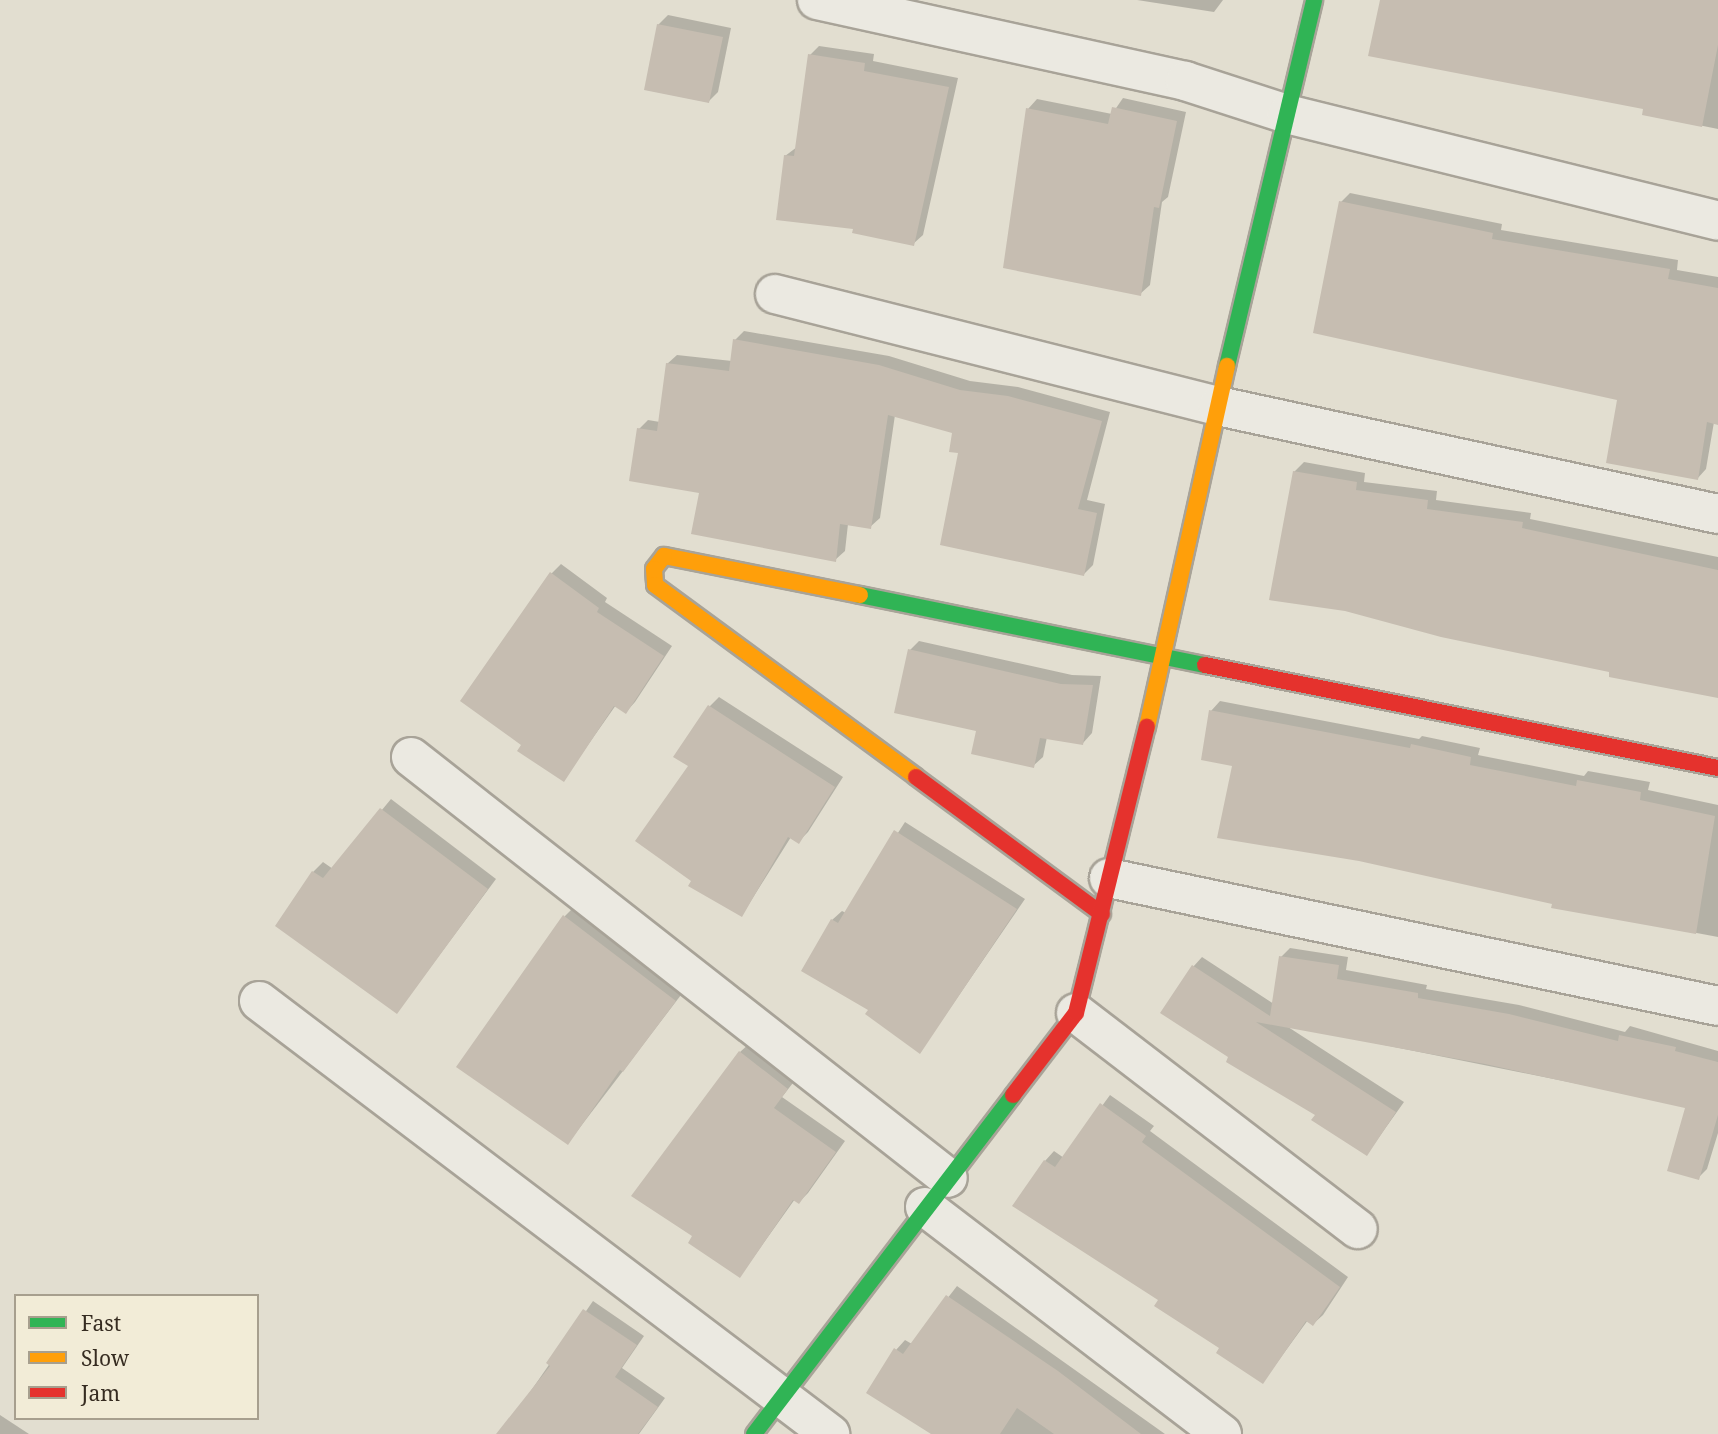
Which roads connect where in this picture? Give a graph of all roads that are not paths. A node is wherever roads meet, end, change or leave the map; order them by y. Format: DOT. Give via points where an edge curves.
graph roads {
  1 [pos="817,0"];
  2 [pos="1314,0"];
  3 [pos="1287,114"];
  4 [pos="1718,221"];
  5 [pos="775,294"];
  6 [pos="1218,406"];
  7 [pos="1718,514"];
  8 [pos="1165,657"];
  9 [pos="411,757"];
  10 [pos="1718,768"];
  11 [pos="1106,896"];
  12 [pos="259,1001"];
  13 [pos="1718,1006"];
  14 [pos="1076,1013"];
  15 [pos="936,1192"];
  16 [pos="1357,1229"];
  17 [pos="782,1397"];
  18 [pos="754,1434"];
  19 [pos="830,1434"];
  20 [pos="1222,1434"];
  1 -- 3 [label="street" via="1185,81"];
  2 -- 3 [label="street"];
  3 -- 4 [label="street"];
  3 -- 6 [label="street"];
  5 -- 6 [label="street"];
  6 -- 7 [label="street"];
  6 -- 8 [label="street"];
  8 -- 10 [label="street"];
  8 -- 11 [label="street"];
  8 -- 11 [label="street" via="664,556 654,569 656,585"];
  9 -- 15 [label="street"];
  11 -- 13 [label="street"];
  11 -- 14 [label="street"];
  12 -- 17 [label="street"];
  14 -- 15 [label="street"];
  14 -- 16 [label="street"];
  15 -- 17 [label="street"];
  15 -- 20 [label="street"];
  17 -- 18 [label="street"];
  17 -- 19 [label="street"];
}
